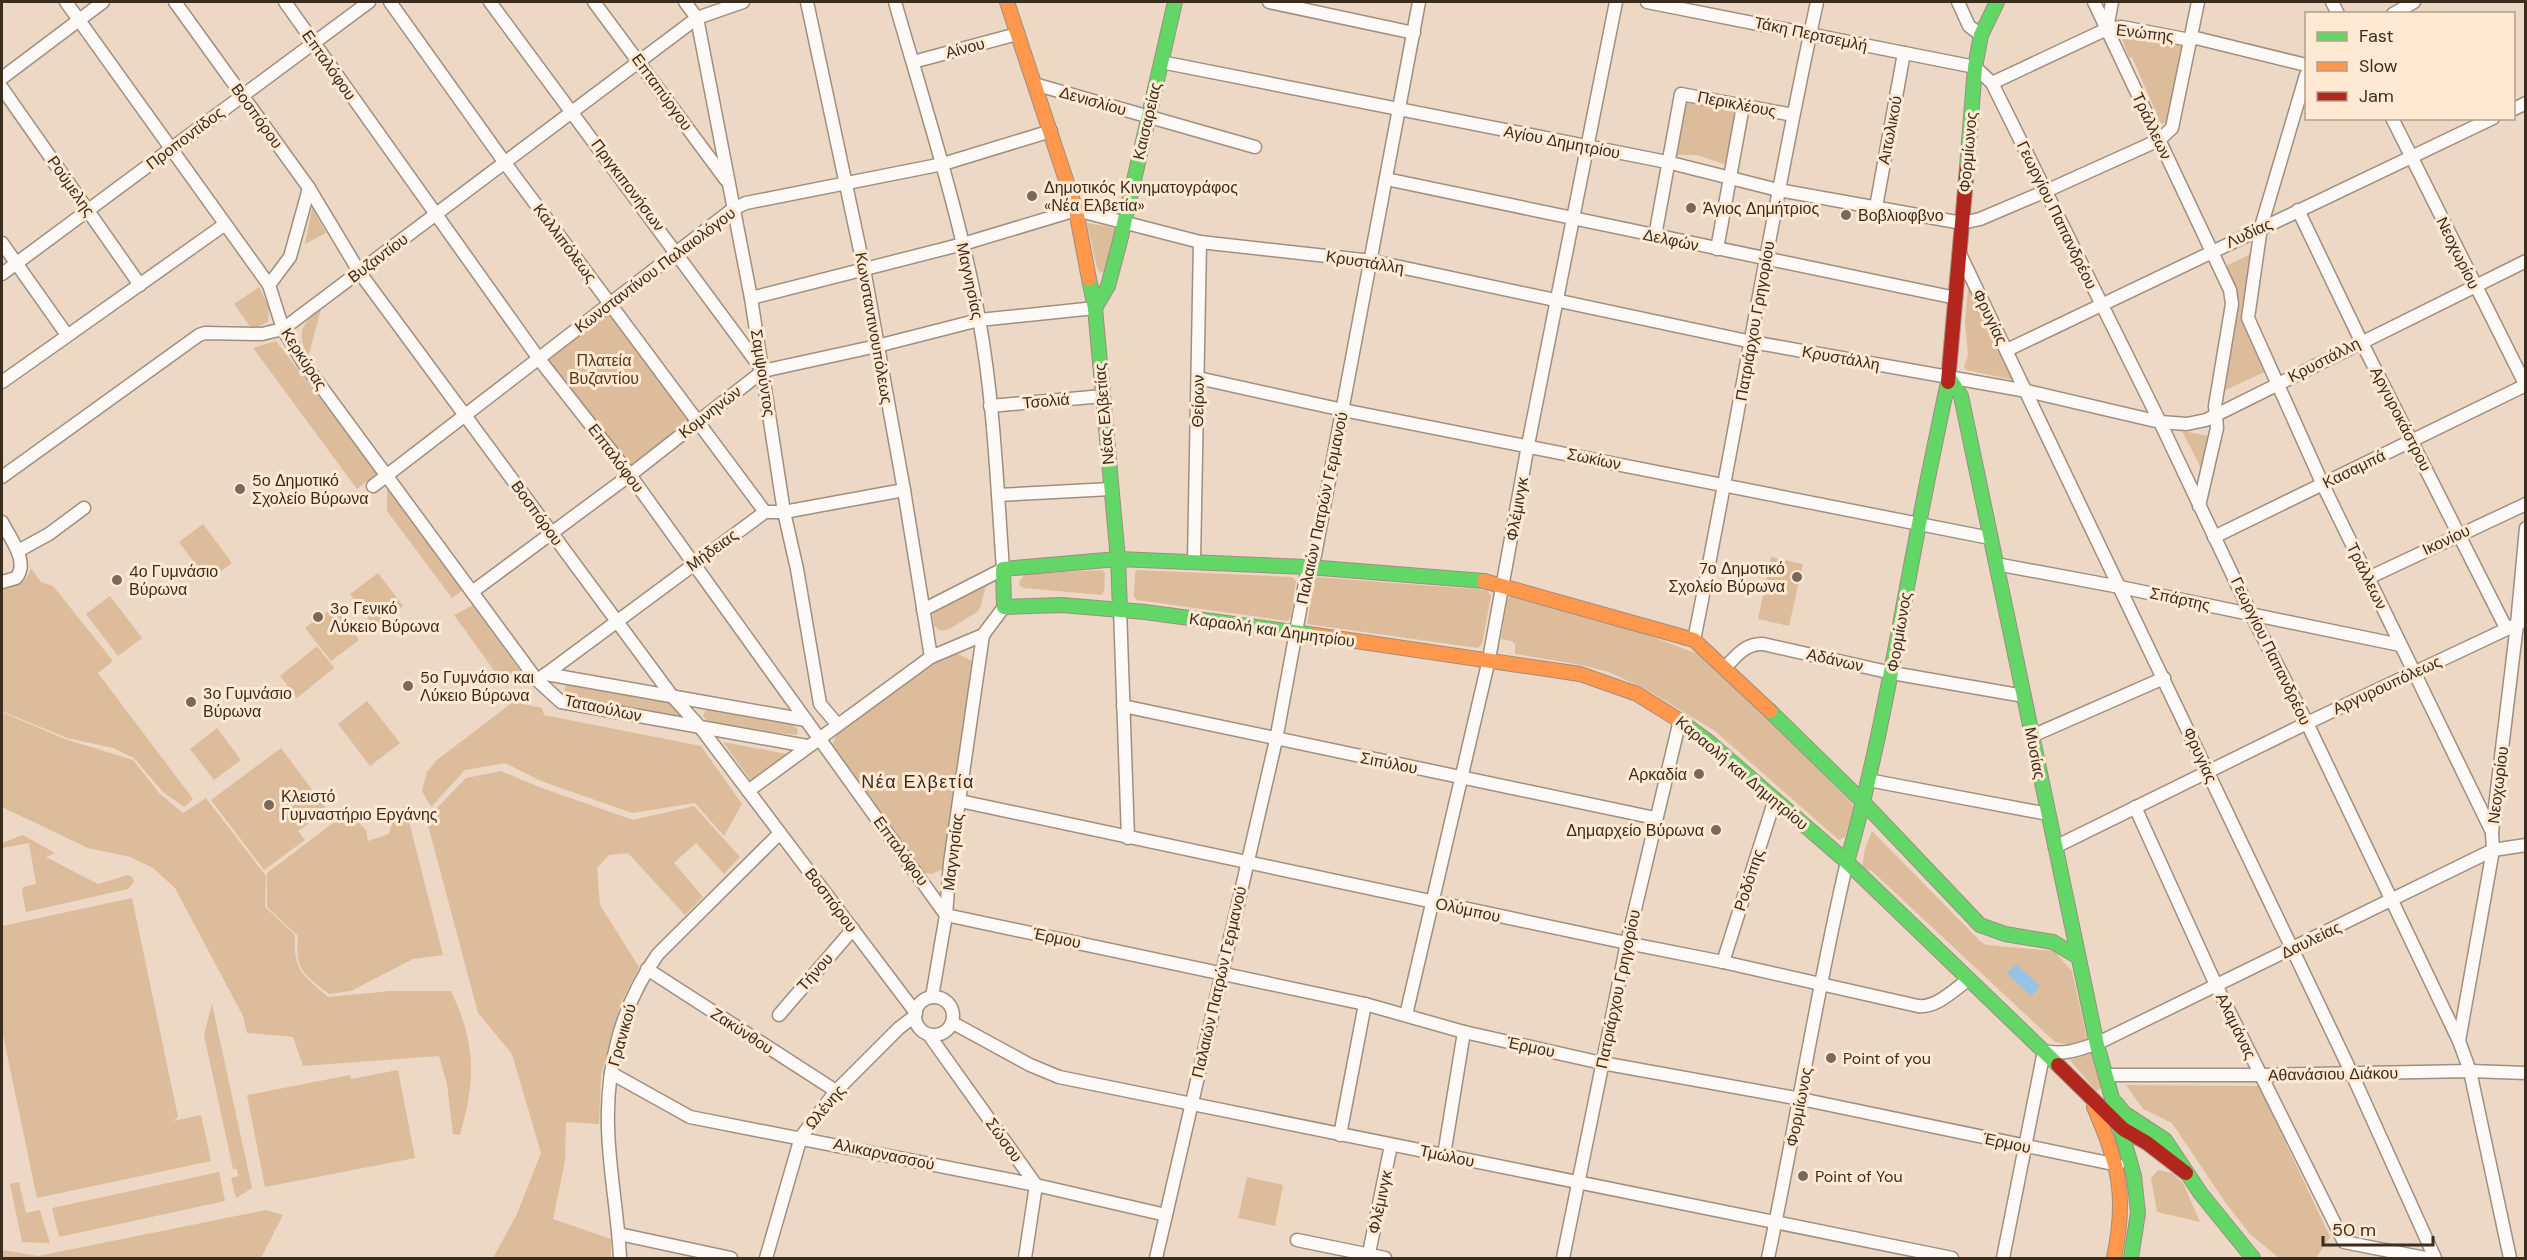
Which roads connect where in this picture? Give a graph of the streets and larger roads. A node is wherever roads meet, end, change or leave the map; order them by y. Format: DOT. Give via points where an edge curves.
graph roads {
  1 [pos="66,2"];
  2 [pos="103,2"];
  3 [pos="176,2"];
  4 [pos="285,2"];
  5 [pos="369,2"];
  6 [pos="390,2"];
  7 [pos="490,2"];
  8 [pos="594,2"];
  9 [pos="685,2"];
  10 [pos="743,2"];
  11 [pos="807,2"];
  12 [pos="895,2"];
  13 [pos="1007,2"];
  14 [pos="1175,2"];
  15 [pos="1269,2"];
  16 [pos="1419,2"];
  17 [pos="1616,2"];
  18 [pos="1647,2"];
  19 [pos="1722,2"];
  20 [pos="1817,2"];
  21 [pos="1958,2"];
  22 [pos="1997,2"];
  23 [pos="2094,2"];
  24 [pos="2112,2"];
  25 [pos="2198,2"];
  26 [pos="2414,2"];
  27 [pos="723,5"];
  28 [pos="2396,12"];
  29 [pos="1720,16"];
  30 [pos="697,18"];
  31 [pos="79,20"];
  32 [pos="2107,29"];
  33 [pos="1414,33"];
  34 [pos="1017,34"];
  35 [pos="1810,34"];
  36 [pos="1981,35"];
  37 [pos="2190,40"];
  38 [pos="313,43"];
  39 [pos="1904,53"];
  40 [pos="639,61"];
  41 [pos="913,62"];
  42 [pos="1161,62"];
  43 [pos="2305,65"];
  44 [pos="1975,67"];
  45 [pos="2,78"];
  46 [pos="2305,81"];
  47 [pos="1992,83"];
  48 [pos="1034,84"];
  49 [pos="2,88"];
  50 [pos="242,95"];
  51 [pos="1743,106"];
  52 [pos="1400,109"];
  53 [pos="573,112"];
  54 [pos="1793,114"];
  55 [pos="1148,117"];
  56 [pos="2393,120"];
  57 [pos="2489,120"];
  58 [pos="1051,131"];
  59 [pos="2159,140"];
  60 [pos="1255,147"];
  61 [pos="1585,148"];
  62 [pos="171,149"];
  63 [pos="2411,156"];
  64 [pos="1667,162"];
  65 [pos="505,163"];
  66 [pos="943,164"];
  67 [pos="1386,179"];
  68 [pos="1731,179"];
  69 [pos="845,182"];
  70 [pos="728,183"];
  71 [pos="309,188"];
  72 [pos="1778,190"];
  73 [pos="2046,191"];
  74 [pos="1875,207"];
  75 [pos="733,209"];
  76 [pos="1076,210"];
  77 [pos="2298,210"];
  78 [pos="88,211"];
  79 [pos="436,215"];
  80 [pos="1572,218"];
  81 [pos="1125,222"];
  82 [pos="1962,223"];
  83 [pos="224,225"];
  84 [pos="2260,227"];
  85 [pos="1654,237"];
  86 [pos="1200,242"];
  87 [pos="2,243"];
  88 [pos="963,244"];
  89 [pos="1717,249"];
  90 [pos="2211,251"];
  91 [pos="677,252"];
  92 [pos="1960,254"];
  93 [pos="1767,259"];
  94 [pos="1372,261"];
  95 [pos="2526,261"];
  96 [pos="16,263"];
  97 [pos="864,269"];
  98 [pos="360,273"];
  99 [pos="2,274"];
  100 [pos="140,285"];
  101 [pos="269,285"];
  102 [pos="2474,285"];
  103 [pos="751,298"];
  104 [pos="1956,298"];
  105 [pos="1557,300"];
  106 [pos="610,304"];
  107 [pos="2100,304"];
  108 [pos="1095,308"];
  109 [pos="979,320"];
  110 [pos="283,329"];
  111 [pos="67,335"];
  112 [pos="2361,341"];
  113 [pos="1752,342"];
  114 [pos="877,346"];
  115 [pos="2007,350"];
  116 [pos="539,358"];
  117 [pos="763,371"];
  118 [pos="1198,378"];
  119 [pos="1949,378"];
  120 [pos="2,382"];
  121 [pos="2278,384"];
  122 [pos="2525,386"];
  123 [pos="2027,391"];
  124 [pos="1103,396"];
  125 [pos="990,406"];
  126 [pos="1343,410"];
  127 [pos="465,415"];
  128 [pos="2214,416"];
  129 [pos="698,420"];
  130 [pos="2160,422"];
  131 [pos="2413,441"];
  132 [pos="1528,445"];
  133 [pos="630,475"];
  134 [pos="386,476"];
  135 [pos="2,477"];
  136 [pos="2323,485"];
  137 [pos="373,486"];
  138 [pos="1725,487"];
  139 [pos="1111,489"];
  140 [pos="904,490"];
  141 [pos="998,495"];
  142 [pos="2526,504"];
  143 [pos="2199,506"];
  144 [pos="84,508"];
  145 [pos="765,512"];
  146 [pos="784,512"];
  147 [pos="2,522"];
  148 [pos="1919,523"];
  149 [pos="2526,528"];
  150 [pos="552,533"];
  151 [pos="2459,534"];
  152 [pos="2214,537"];
  153 [pos="1990,538"];
  154 [pos="18,551"];
  155 [pos="1118,559"];
  156 [pos="1194,561"];
  157 [pos="693,563"];
  158 [pos="1996,564"];
  159 [pos="1308,567"];
  160 [pos="1003,569"];
  161 [pos="2368,578"];
  162 [pos="2,582"];
  163 [pos="1504,584"];
  164 [pos="2120,587"];
  165 [pos="472,592"];
  166 [pos="1004,607"];
  167 [pos="1119,609"];
  168 [pos="923,610"];
  169 [pos="2251,614"];
  170 [pos="616,621"];
  171 [pos="2516,624"];
  172 [pos="1295,633"];
  173 [pos="983,635"];
  174 [pos="1694,640"];
  175 [pos="2400,645"];
  176 [pos="931,657"];
  177 [pos="1489,659"];
  178 [pos="1725,668"];
  179 [pos="1892,673"];
  180 [pos="2414,673"];
  181 [pos="541,676"];
  182 [pos="2164,678"];
  183 [pos="672,696"];
  184 [pos="2024,696"];
  185 [pos="1123,706"];
  186 [pos="806,720"];
  187 [pos="1680,720"];
  188 [pos="2307,723"];
  189 [pos="837,724"];
  190 [pos="700,728"];
  191 [pos="2032,736"];
  192 [pos="819,737"];
  193 [pos="1276,740"];
  194 [pos="807,746"];
  195 [pos="2208,772"];
  196 [pos="1460,777"];
  197 [pos="1868,780"];
  198 [pos="748,791"];
  199 [pos="1775,799"];
  200 [pos="960,801"];
  201 [pos="1864,803"];
  202 [pos="2135,807"];
  203 [pos="2048,814"];
  204 [pos="1655,818"];
  205 [pos="2492,832"];
  206 [pos="780,833"];
  207 [pos="1128,838"];
  208 [pos="2526,845"];
  209 [pos="2055,847"];
  210 [pos="2493,850"];
  211 [pos="1848,862"];
  212 [pos="1246,863"];
  213 [pos="2392,901"];
  214 [pos="1432,902"];
  215 [pos="946,915"];
  216 [pos="853,929"];
  217 [pos="1627,944"];
  218 [pos="2292,949"];
  219 [pos="2078,957"];
  220 [pos="1723,962"];
  221 [pos="647,969"];
  222 [pos="1221,974"];
  223 [pos="1969,979"];
  224 [pos="1821,984"];
  225 [pos="2216,985"];
  226 [pos="932,997"];
  227 [pos="1365,1004"];
  228 [pos="915,1014"];
  229 [pos="779,1015"];
  230 [pos="1406,1015"];
  231 [pos="953,1023"];
  232 [pos="1464,1032"];
  233 [pos="928,1035"];
  234 [pos="2459,1041"];
  235 [pos="2098,1043"];
  236 [pos="2044,1051"];
  237 [pos="1602,1063"];
  238 [pos="2470,1071"];
  239 [pos="611,1073"];
  240 [pos="2526,1073"];
  241 [pos="2352,1074"];
  242 [pos="2105,1075"];
  243 [pos="2260,1075"];
  244 [pos="836,1091"];
  245 [pos="2110,1095"];
  246 [pos="2090,1098"];
  247 [pos="1801,1099"];
  248 [pos="1191,1103"];
  249 [pos="2123,1129"];
  250 [pos="1340,1136"];
  251 [pos="801,1137"];
  252 [pos="1391,1145"];
  253 [pos="2026,1147"];
  254 [pos="1444,1155"];
  255 [pos="2168,1160"];
  256 [pos="2118,1165"];
  257 [pos="2186,1173"];
  258 [pos="1579,1184"];
  259 [pos="1036,1185"];
  260 [pos="2138,1187"];
  261 [pos="1166,1215"];
  262 [pos="1775,1224"];
  263 [pos="619,1234"];
  264 [pos="1297,1240"];
  265 [pos="1368,1257"];
  266 [pos="620,1258"];
  267 [pos="731,1258"];
  268 [pos="766,1258"];
  269 [pos="1025,1258"];
  270 [pos="1156,1258"];
  271 [pos="1385,1258"];
  272 [pos="1563,1258"];
  273 [pos="1768,1258"];
  274 [pos="1952,1258"];
  275 [pos="2003,1258"];
  276 [pos="2114,1258"];
  277 [pos="2131,1258"];
  278 [pos="2253,1258"];
  279 [pos="2425,1258"];
  280 [pos="2435,1258"];
  281 [pos="2510,1258"];
  1 -- 31 [label="street, Κερκύρας"];
  2 -- 31 [label="street"];
  3 -- 50 [label="street, Βοσπόρου"];
  4 -- 38 [label="street, Επταλόφου"];
  5 -- 38 [label="street, Προποντίδος"];
  6 -- 65 [label="street, Καλλιπόλεως"];
  7 -- 53 [label="street, Πριγκιπονήσων"];
  8 -- 40 [label="street, Επταπύργου"];
  9 -- 30 [label="street"];
  10 -- 27 [label="street, Βυζαντίου"];
  11 -- 69 [label="street, Κωνσταντινουπόλεως"];
  12 -- 41 [label="street, Μαγνησίας"];
  13 -- 34 [label="street, Νέας Ελβετίας"];
  14 -- 42 [label="street, Καισαρείας"];
  15 -- 33 [label="street"];
  16 -- 33 [label="street, Παλαιών Πατρών Γερμανού"];
  17 -- 61 [label="street, Φλέμινγκ"];
  18 -- 29 [label="street, Τάκη Περτσεμλή"];
  19 -- 29 [label="street"];
  20 -- 35 [label="street, Πατριάρχου Γρηγορίου"];
  21 -- 36 [label="street" via="1970,26"];
  22 -- 36 [label="street, Φορμίωνος"];
  23 -- 32 [label="street, Τράλλεων"];
  24 -- 32 [label="street"];
  25 -- 37 [label="street"];
  26 -- 28 [label="street"];
  27 -- 30 [label="street, Βυζαντίου"];
  29 -- 35 [label="street, Τάκη Περτσεμλή"];
  30 -- 40 [label="street, Βυζαντίου"];
  30 -- 70 [label="street, Σαμψούντος"];
  31 -- 45 [label="street"];
  31 -- 62 [label="street, Κερκύρας"];
  32 -- 37 [label="street, Ενώπης" via="2122,27"];
  32 -- 47 [label="street, Ενώπης"];
  32 -- 59 [label="street, Τράλλεων"];
  33 -- 52 [label="street, Παλαιών Πατρών Γερμανού"];
  34 -- 41 [label="street, Αίνου"];
  34 -- 48 [label="street, Νέας Ελβετίας"];
  35 -- 39 [label="street, Τάκη Περτσεμλή"];
  35 -- 54 [label="street, Πατριάρχου Γρηγορίου"];
  36 -- 44 [label="street, Φορμίωνος"];
  37 -- 43 [label="street, Ενώπης" via="2196,38"];
  37 -- 59 [label="street" via="2172,128"];
  38 -- 50 [label="street, Προποντίδος"];
  38 -- 79 [label="street, Επταλόφου"];
  39 -- 44 [label="street, Τάκη Περτσεμλή"];
  39 -- 74 [label="street, Αιτωλικού"];
  40 -- 53 [label="street, Βυζαντίου"];
  40 -- 70 [label="street, Επταπύργου"];
  41 -- 66 [label="street, Μαγνησίας"];
  42 -- 52 [label="street, Αγίου Δημητρίου"];
  42 -- 55 [label="street, Καισαρείας"];
  44 -- 47 [label="street, Γεωργίου Παπανδρέου"];
  44 -- 82 [label="street, Φορμίωνος"];
  46 -- 84 [label="street"];
  47 -- 73 [label="street, Γεωργίου Παπανδρέου"];
  48 -- 55 [label="street, Δενισλίου"];
  48 -- 58 [label="street, Νέας Ελβετίας"];
  49 -- 78 [label="street, Ρούμελης"];
  50 -- 62 [label="street, Προποντίδος"];
  50 -- 71 [label="street, Βοσπόρου"];
  51 -- 54 [label="street, Περικλέους"];
  51 -- 64 [label="street, Περικλέους" via="1681,94"];
  51 -- 68 [label="street"];
  52 -- 61 [label="street, Αγίου Δημητρίου"];
  52 -- 67 [label="street, Παλαιών Πατρών Γερμανού"];
  53 -- 65 [label="street, Βυζαντίου"];
  53 -- 91 [label="street, Πριγκιπονήσων"];
  54 -- 72 [label="street, Πατριάρχου Γρηγορίου"];
  55 -- 60 [label="street, Δενισλίου"];
  55 -- 81 [label="street, Καισαρείας"];
  56 -- 63 [label="street, Νεοχωρίου"];
  57 -- 63 [label="street, Λυδίας"];
  58 -- 66 [label="street, Κωνσταντίνου Παλαιολόγου"];
  58 -- 76 [label="street, Νέας Ελβετίας"];
  59 -- 73 [label="street"];
  59 -- 90 [label="street, Τράλλεων"];
  61 -- 64 [label="street, Αγίου Δημητρίου"];
  61 -- 80 [label="street, Φλέμινγκ"];
  62 -- 78 [label="street, Προποντίδος"];
  62 -- 83 [label="street, Κερκύρας"];
  63 -- 77 [label="street, Λυδίας"];
  63 -- 102 [label="street, Νεοχωρίου"];
  64 -- 68 [label="street, Αγίου Δημητρίου"];
  64 -- 85 [label="street"];
  65 -- 79 [label="street, Βυζαντίου"];
  65 -- 106 [label="street, Καλλιπόλεως"];
  66 -- 69 [label="street, Κωνσταντίνου Παλαιολόγου"];
  66 -- 88 [label="street, Μαγνησίας"];
  67 -- 80 [label="street, Δελφών"];
  67 -- 94 [label="street, Παλαιών Πατρών Γερμανού"];
  68 -- 72 [label="street, Αγίου Δημητρίου"];
  68 -- 89 [label="street"];
  69 -- 75 [label="street, Κωνσταντίνου Παλαιολόγου"];
  69 -- 97 [label="street, Κωνσταντινουπόλεως"];
  70 -- 75 [label="street, Σαμψούντος"];
  71 -- 98 [label="street, Βοσπόρου"];
  71 -- 101 [label="street" via="290,257"];
  72 -- 74 [label="street, Αγίου Δημητρίου"];
  72 -- 93 [label="street, Πατριάρχου Γρηγορίου"];
  73 -- 82 [label="street"];
  73 -- 107 [label="street, Γεωργίου Παπανδρέου"];
  74 -- 82 [label="street, Αγίου Δημητρίου"];
  75 -- 91 [label="street, Κωνσταντίνου Παλαιολόγου"];
  75 -- 103 [label="street, Σαμψούντος"];
  76 -- 81 [label="street, Κρυστάλλη"];
  76 -- 88 [label="street"];
  76 -- 108 [label="street, Νέας Ελβετίας"];
  77 -- 84 [label="street, Λυδίας"];
  77 -- 112 [label="street, Αργυροκάστρου"];
  78 -- 96 [label="street, Προποντίδος"];
  78 -- 100 [label="street, Ρούμελης"];
  79 -- 98 [label="street, Βυζαντίου"];
  79 -- 116 [label="street, Επταλόφου"];
  80 -- 85 [label="street, Δελφών"];
  80 -- 105 [label="street, Φλέμινγκ"];
  81 -- 86 [label="street, Κρυστάλλη"];
  81 -- 108 [label="street, Καισαρείας" via="1108,286"];
  82 -- 92 [label="street, Φορμίωνος"];
  83 -- 100 [label="street"];
  83 -- 101 [label="street, Κερκύρας"];
  84 -- 90 [label="street, Λυδίας"];
  84 -- 121 [label="street, Τράλλεων" via="2248,318"];
  85 -- 89 [label="street, Δελφών"];
  86 -- 94 [label="street, Κρυστάλλη"];
  86 -- 118 [label="street, Θείρων"];
  87 -- 96 [label="street"];
  88 -- 97 [label="street"];
  88 -- 109 [label="street, Μαγνησίας"];
  89 -- 93 [label="street, Δελφών"];
  90 -- 107 [label="street, Λυδίας"];
  90 -- 128 [label="street, Τράλλεων" via="2230,290 2232,304"];
  91 -- 106 [label="street, Κωνσταντίνου Παλαιολόγου"];
  91 -- 117 [label="street, Πριγκιπονήσων"];
  92 -- 104 [label="street, Φορμίωνος"];
  92 -- 115 [label="street, Φρυγίας"];
  93 -- 104 [label="street, Δελφών"];
  93 -- 113 [label="street, Πατριάρχου Γρηγορίου"];
  94 -- 105 [label="street, Κρυστάλλη"];
  94 -- 126 [label="street, Παλαιών Πατρών Γερμανού"];
  95 -- 102 [label="street, Κρυστάλλη"];
  96 -- 99 [label="street, Προποντίδος"];
  96 -- 111 [label="street"];
  97 -- 103 [label="street"];
  97 -- 114 [label="street, Κωνσταντινουπόλεως"];
  98 -- 110 [label="street, Βυζαντίου"];
  98 -- 127 [label="street, Βοσπόρου"];
  100 -- 111 [label="street"];
  101 -- 110 [label="street, Κερκύρας"];
  102 -- 112 [label="street, Κρυστάλλη"];
  102 -- 122 [label="street, Νεοχωρίου"];
  103 -- 117 [label="street, Σαμψούντος"];
  104 -- 119 [label="street, Φορμίωνος"];
  105 -- 113 [label="street, Κρυστάλλη"];
  105 -- 132 [label="street, Φλέμινγκ"];
  106 -- 116 [label="street, Κωνσταντίνου Παλαιολόγου"];
  106 -- 129 [label="street, Καλλιπόλεως"];
  107 -- 115 [label="street, Λυδίας"];
  107 -- 130 [label="street, Γεωργίου Παπανδρέου"];
  108 -- 109 [label="street, Κομνηνών"];
  108 -- 124 [label="street, Νέας Ελβετίας"];
  109 -- 114 [label="street, Κομνηνών"];
  109 -- 125 [label="street, Μαγνησίας"];
  110 -- 134 [label="street, Κερκύρας"];
  110 -- 135 [label="street, Βυζαντίου" via="262,334 199,335"];
  111 -- 120 [label="street"];
  112 -- 121 [label="street, Κρυστάλλη"];
  112 -- 131 [label="street, Αργυροκάστρου"];
  113 -- 119 [label="street, Κρυστάλλη"];
  113 -- 138 [label="street, Πατριάρχου Γρηγορίου"];
  114 -- 117 [label="street, Κομνηνών"];
  114 -- 140 [label="street, Κωνσταντινουπόλεως"];
  115 -- 123 [label="street, Φρυγίας"];
  116 -- 127 [label="street, Κωνσταντίνου Παλαιολόγου"];
  116 -- 133 [label="street, Επταλόφου"];
  117 -- 129 [label="street, Κομνηνών"];
  117 -- 146 [label="street, Σαμψούντος"];
  118 -- 126 [label="street, Σωκίων"];
  118 -- 156 [label="street, Θείρων"];
  119 -- 123 [label="street, Κρυστάλλη"];
  119 -- 148 [label="street, Φορμίωνος"];
  119 -- 153 [label="street, Μυσίας" via="1961,396"];
  121 -- 128 [label="street, Κρυστάλλη"];
  121 -- 136 [label="street, Τράλλεων"];
  122 -- 131 [label="street, Κασαμπά"];
  123 -- 130 [label="street, Κρυστάλλη"];
  123 -- 164 [label="street, Φρυγίας"];
  124 -- 125 [label="street, Τσολιά"];
  124 -- 139 [label="street, Νέας Ελβετίας"];
  125 -- 141 [label="street, Μαγνησίας"];
  126 -- 132 [label="street, Σωκίων"];
  126 -- 159 [label="street, Παλαιών Πατρών Γερμανού" via="1315,555"];
  127 -- 134 [label="street, Κωνσταντίνου Παλαιολόγου"];
  127 -- 150 [label="street, Βοσπόρου"];
  128 -- 130 [label="street, Κρυστάλλη" via="2187,424"];
  128 -- 143 [label="street, Τράλλεων" via="2217,428"];
  129 -- 133 [label="street, Κομνηνών"];
  129 -- 145 [label="street, Καλλιπόλεως"];
  130 -- 143 [label="street, Γεωργίου Παπανδρέου"];
  131 -- 136 [label="street, Κασαμπά"];
  131 -- 151 [label="street, Αργυροκάστρου"];
  132 -- 138 [label="street, Σωκίων"];
  132 -- 163 [label="street, Φλέμινγκ"];
  133 -- 150 [label="street, Κομνηνών"];
  133 -- 157 [label="street, Επταλόφου"];
  134 -- 137 [label="street, Κωνσταντίνου Παλαιολόγου"];
  134 -- 165 [label="street, Κερκύρας"];
  136 -- 152 [label="street, Κασαμπά"];
  136 -- 161 [label="street, Τράλλεων"];
  138 -- 148 [label="street, Σωκίων"];
  138 -- 174 [label="street, Πατριάρχου Γρηγορίου"];
  139 -- 141 [label="street"];
  139 -- 155 [label="street, Νέας Ελβετίας"];
  140 -- 146 [label="street"];
  140 -- 168 [label="street, Κωνσταντινουπόλεως"];
  141 -- 160 [label="street, Μαγνησίας"];
  142 -- 151 [label="street, Ικονίου"];
  143 -- 152 [label="street, Γεωργίου Παπανδρέου"];
  144 -- 154 [label="street"];
  145 -- 146 [label="street"];
  145 -- 157 [label="street, Μήδειας"];
  146 -- 189 [label="street, Σαμψούντος" via="820,704"];
  147 -- 154 [label="street"];
  148 -- 153 [label="street, Σωκίων"];
  148 -- 179 [label="street, Φορμίωνος"];
  149 -- 171 [label="street, Νεοχωρίου"];
  150 -- 165 [label="street, Κομνηνών"];
  150 -- 170 [label="street, Βοσπόρου"];
  151 -- 161 [label="street, Ικονίου"];
  151 -- 171 [label="street, Αργυροκάστρου"];
  152 -- 169 [label="street, Γεωργίου Παπανδρέου"];
  153 -- 158 [label="street, Μυσίας"];
  154 -- 162 [label="street" via="20,572 16,578"];
  155 -- 156 [label="street"];
  155 -- 160 [label="street"];
  155 -- 167 [label="street, Νέας Ελβετίας"];
  156 -- 159 [label="street"];
  157 -- 170 [label="street, Μήδειας"];
  157 -- 186 [label="street, Επταλόφου"];
  158 -- 164 [label="street, Σπάρτης"];
  158 -- 184 [label="street, Μυσίας"];
  159 -- 163 [label="street"];
  159 -- 172 [label="street, Παλαιών Πατρών Γερμανού"];
  160 -- 166 [label="street"];
  160 -- 168 [label="street"];
  161 -- 175 [label="street, Τράλλεων"];
  163 -- 174 [label="street"];
  163 -- 177 [label="street, Φλέμινγκ"];
  164 -- 169 [label="street, Σπάρτης"];
  164 -- 182 [label="street, Φρυγίας"];
  165 -- 181 [label="street, Κερκύρας"];
  166 -- 167 [label="street, Καραολή και Δημητρίου" via="1062,605"];
  166 -- 173 [label="street"];
  167 -- 172 [label="street, Καραολή και Δημητρίου"];
  167 -- 185 [label="street, Νέας Ελβετίας"];
  168 -- 176 [label="street, Κωνσταντινουπόλεως"];
  169 -- 175 [label="street, Σπάρτης"];
  169 -- 188 [label="street, Γεωργίου Παπανδρέου"];
  170 -- 181 [label="street, Μήδειας"];
  170 -- 183 [label="street, Βοσπόρου"];
  171 -- 180 [label="street, Αργυρουπόλεως"];
  171 -- 205 [label="street, Νεοχωρίου"];
  172 -- 177 [label="street, Καραολή και Δημητρίου"];
  172 -- 193 [label="street, Παλαιών Πατρών Γερμανού"];
  173 -- 176 [label="street"];
  173 -- 200 [label="street, Μαγνησίας"];
  174 -- 178 [label="street"];
  175 -- 180 [label="street, Τράλλεων"];
  176 -- 189 [label="street"];
  177 -- 187 [label="street, Καραολή και Δημητρίου" via="1580,674 1637,694"];
  177 -- 196 [label="street, Φλέμινγκ"];
  178 -- 179 [label="street, Αδάνων" via="1740,652 1755,644"];
  178 -- 201 [label="street"];
  179 -- 184 [label="street, Αδάνων"];
  179 -- 197 [label="street, Φορμίωνος"];
  180 -- 188 [label="street, Αργυρουπόλεως"];
  180 -- 205 [label="street, Τράλλεων"];
  181 -- 183 [label="street, Ταταούλων"];
  181 -- 190 [label="street, Ταταούλων" via="561,702"];
  182 -- 191 [label="street"];
  182 -- 195 [label="street, Φρυγίας"];
  183 -- 186 [label="street, Ταταούλων"];
  183 -- 190 [label="street, Βοσπόρου"];
  184 -- 191 [label="street, Μυσίας"];
  185 -- 193 [label="street, Σιπύλου"];
  185 -- 207 [label="street, Νέας Ελβετίας"];
  186 -- 192 [label="street, Επταλόφου"];
  187 -- 199 [label="street, Καραολή και Δημητρίου"];
  187 -- 204 [label="street, Πατριάρχου Γρηγορίου"];
  188 -- 195 [label="street, Αργυρουπόλεως"];
  188 -- 213 [label="street, Γεωργίου Παπανδρέου"];
  189 -- 192 [label="street"];
  190 -- 194 [label="street, Ταταούλων"];
  190 -- 198 [label="street, Βοσπόρου"];
  191 -- 203 [label="street, Μυσίας"];
  192 -- 194 [label="street"];
  192 -- 215 [label="street, Επταλόφου"];
  193 -- 196 [label="street, Σιπύλου"];
  193 -- 212 [label="street, Παλαιών Πατρών Γερμανού"];
  194 -- 198 [label="street"];
  195 -- 202 [label="street, Αργυρουπόλεως"];
  195 -- 218 [label="street, Φρυγίας"];
  196 -- 204 [label="street, Σιπύλου"];
  196 -- 214 [label="street, Φλέμινγκ"];
  197 -- 201 [label="street, Φορμίωνος"];
  197 -- 203 [label="street"];
  198 -- 206 [label="street, Βοσπόρου"];
  199 -- 211 [label="street, Καραολή και Δημητρίου"];
  199 -- 220 [label="street, Ροδόπης"];
  200 -- 207 [label="street, Ολύμπου"];
  200 -- 215 [label="street, Μαγνησίας"];
  201 -- 211 [label="street, Φορμίωνος"];
  201 -- 219 [label="street" via="1980,925 1991,932 2050,941"];
  202 -- 209 [label="street, Αργυρουπόλεως"];
  202 -- 225 [label="street, Αλαμάνας"];
  203 -- 209 [label="street, Μυσίας"];
  204 -- 217 [label="street, Πατριάρχου Γρηγορίου"];
  205 -- 210 [label="street, Νεοχωρίου"];
  206 -- 216 [label="street, Βοσπόρου"];
  206 -- 221 [label="street, Γρανικού"];
  207 -- 212 [label="street, Ολύμπου"];
  208 -- 210 [label="street, Δαυλείας"];
  209 -- 219 [label="street, Μυσίας"];
  210 -- 213 [label="street, Δαυλείας"];
  210 -- 234 [label="street, Νεοχωρίου"];
  211 -- 223 [label="street, Καραολή και Δημητρίου"];
  211 -- 224 [label="street, Φορμίωνος"];
  212 -- 214 [label="street, Ολύμπου"];
  212 -- 222 [label="street, Παλαιών Πατρών Γερμανού"];
  213 -- 218 [label="street, Δαυλείας"];
  213 -- 234 [label="street, Γεωργίου Παπανδρέου"];
  214 -- 217 [label="street, Ολύμπου"];
  214 -- 230 [label="street, Φλέμινγκ"];
  215 -- 222 [label="street, Έρμου"];
  215 -- 226 [label="street, Μαγνησίας"];
  216 -- 228 [label="street, Βοσπόρου"];
  216 -- 229 [label="street, Τήνου"];
  217 -- 220 [label="street, Ολύμπου"];
  217 -- 237 [label="street, Πατριάρχου Γρηγορίου"];
  218 -- 225 [label="street, Δαυλείας"];
  218 -- 241 [label="street, Φρυγίας"];
  219 -- 235 [label="street, Μυσίας"];
  220 -- 224 [label="street, Ολύμπου"];
  221 -- 239 [label="street, Γρανικού" via="624,1017"];
  221 -- 244 [label="street, Ζακύνθου"];
  222 -- 227 [label="street, Έρμου"];
  222 -- 248 [label="street, Παλαιών Πατρών Γερμανού"];
  223 -- 224 [label="street, Ολύμπου" via="1927,1007"];
  223 -- 236 [label="street, Καραολή και Δημητρίου"];
  224 -- 247 [label="street, Φορμίωνος"];
  225 -- 235 [label="street, Δαυλείας"];
  225 -- 243 [label="street, Αλαμάνας"];
  226 -- 228 [label="street" via="922,1002"];
  226 -- 231 [label="street" via="950,1004"];
  227 -- 230 [label="street, Έρμου"];
  227 -- 250 [label="street"];
  228 -- 233 [label="street" via="919,1028"];
  228 -- 244 [label="street, Ωλένης"];
  230 -- 232 [label="street, Έρμου"];
  231 -- 233 [label="street" via="938,1036"];
  231 -- 248 [label="street, Τμώλου" via="1059,1077"];
  232 -- 237 [label="street, Έρμου"];
  232 -- 254 [label="street"];
  233 -- 259 [label="street, Σώσου"];
  234 -- 238 [label="street, Γεωργίου Παπανδρέου"];
  235 -- 236 [label="street, Δαυλείας" via="2073,1052"];
  235 -- 242 [label="street, Μυσίας"];
  236 -- 246 [label="street, Καραολή και Δημητρίου"];
  236 -- 253 [label="street"];
  237 -- 247 [label="street, Έρμου"];
  237 -- 258 [label="street, Πατριάρχου Γρηγορίου"];
  238 -- 240 [label="street, Αθανάσιου Διάκου"];
  238 -- 241 [label="street, Αθανάσιου Διάκου"];
  238 -- 281 [label="street, Γεωργίου Παπανδρέου"];
  239 -- 251 [label="street, Αλικαρνασσού" via="690,1117"];
  239 -- 263 [label="street, Γρανικού" via="608,1127"];
  241 -- 243 [label="street, Αθανάσιου Διάκου"];
  241 -- 280 [label="street, Φρυγίας"];
  242 -- 243 [label="street, Αθανάσιου Διάκου"];
  242 -- 245 [label="street, Μυσίας"];
  243 -- 279 [label="street, Αλαμάνας" via="2344,1242"];
  244 -- 251 [label="street, Ωλένης"];
  245 -- 249 [label="street, Μυσίας"];
  245 -- 257 [label="street" via="2124,1113 2165,1140"];
  246 -- 249 [label="street, Καραολή και Δημητρίου"];
  246 -- 256 [label="street"];
  247 -- 253 [label="street, Έρμου"];
  247 -- 262 [label="street, Φορμίωνος"];
  248 -- 250 [label="street, Τμώλου"];
  248 -- 261 [label="street, Παλαιών Πατρών Γερμανού"];
  249 -- 255 [label="street, Καραολή και Δημητρίου"];
  249 -- 260 [label="street, Μυσίας"];
  250 -- 252 [label="street, Τμώλου"];
  251 -- 259 [label="street, Αλικαρνασσού"];
  251 -- 268 [label="street, Ωλένης"];
  252 -- 254 [label="street, Τμώλου"];
  252 -- 265 [label="street, Φλέμινγκ"];
  253 -- 256 [label="street, Έρμου"];
  253 -- 275 [label="street"];
  254 -- 258 [label="street, Τμώλου"];
  255 -- 257 [label="street, Καραολή και Δημητρίου"];
  255 -- 260 [label="street" via="2147,1161 2139,1171"];
  256 -- 276 [label="street" via="2123,1208"];
  257 -- 278 [label="street"];
  258 -- 262 [label="street, Τμώλου"];
  258 -- 272 [label="street, Πατριάρχου Γρηγορίου"];
  259 -- 261 [label="street, Αλικαρνασσού"];
  259 -- 269 [label="street"];
  260 -- 277 [label="street" via="2139,1215"];
  261 -- 270 [label="street, Παλαιών Πατρών Γερμανού"];
  262 -- 273 [label="street, Φορμίωνος"];
  262 -- 274 [label="street, Τμώλου"];
  263 -- 266 [label="street, Γρανικού"];
  263 -- 267 [label="street"];
  264 -- 265 [label="street"];
  265 -- 271 [label="street"];
}
